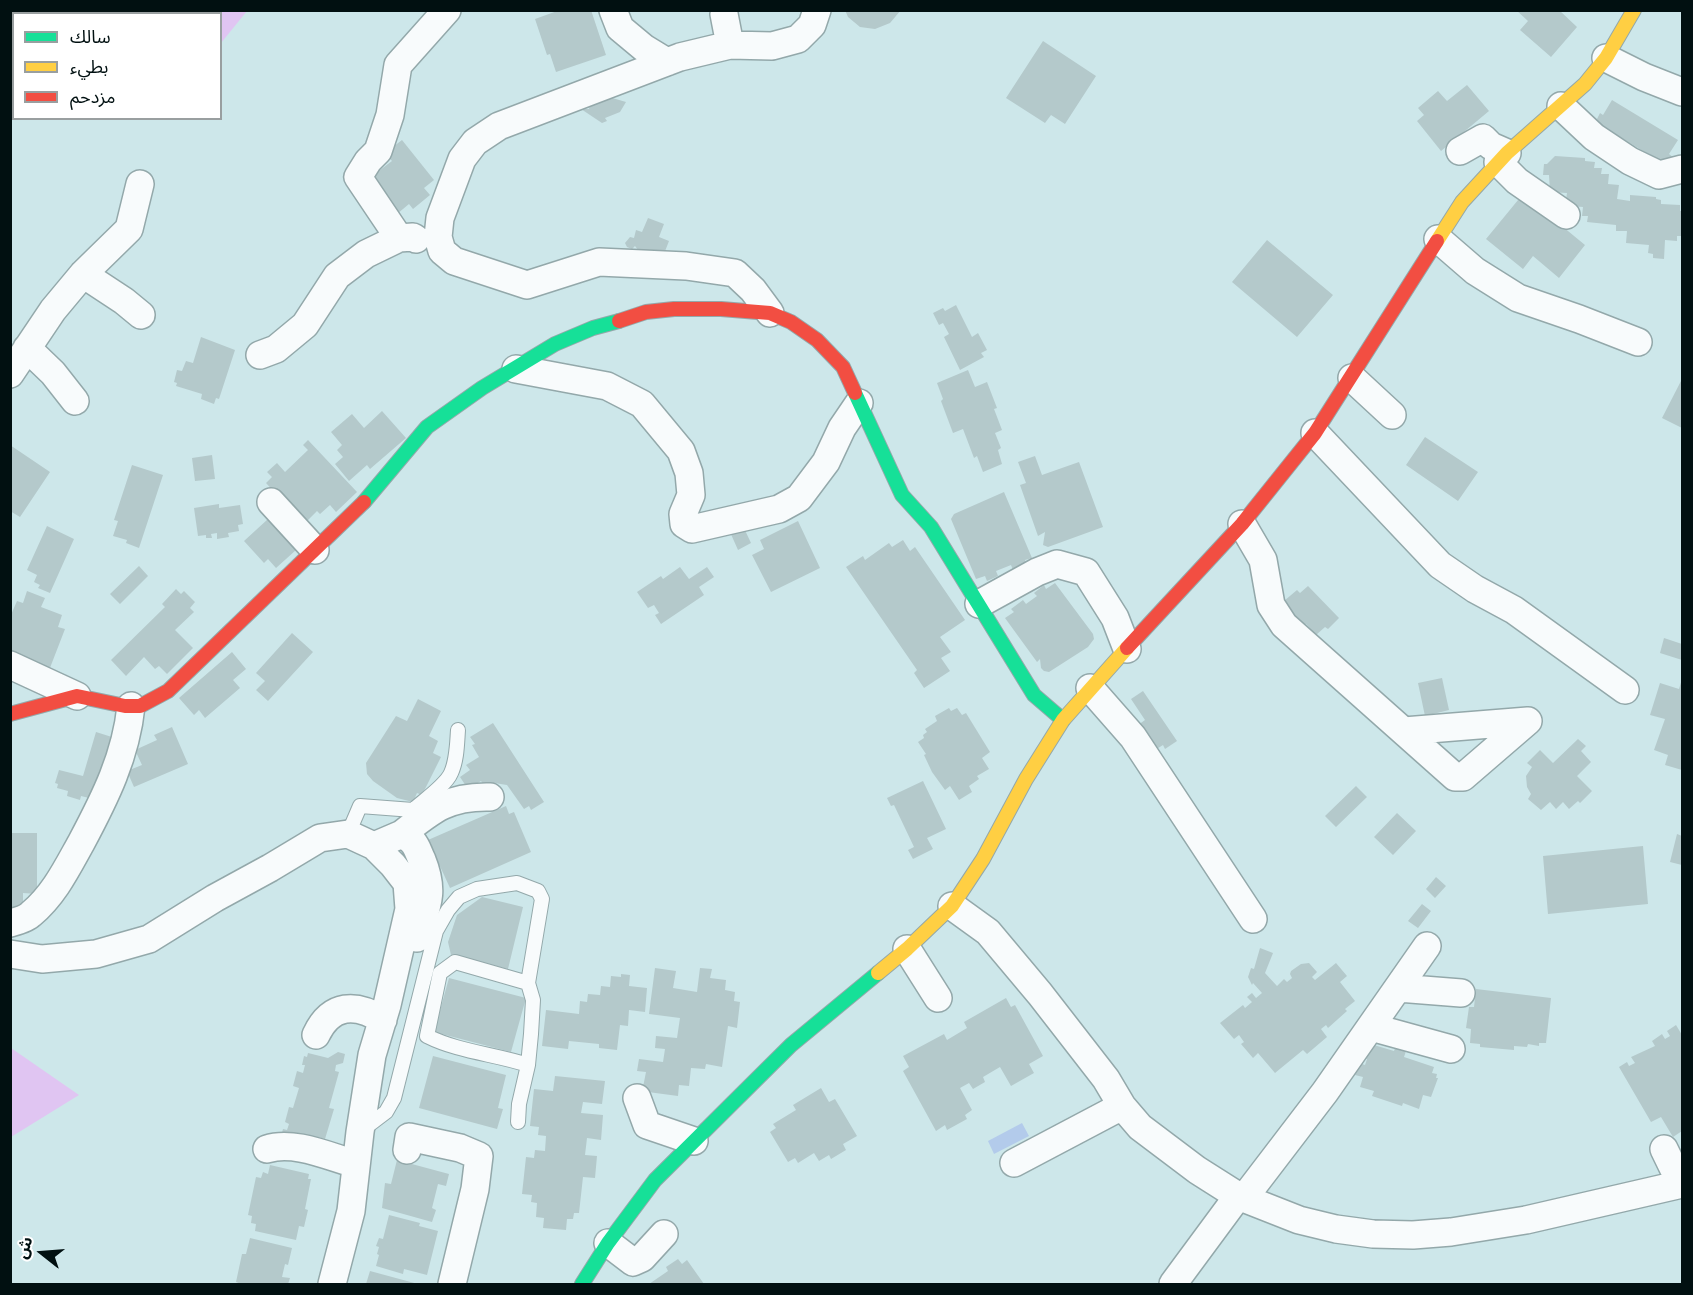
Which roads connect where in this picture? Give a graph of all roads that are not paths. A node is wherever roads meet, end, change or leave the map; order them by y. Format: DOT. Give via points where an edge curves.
graph roads {
  1 [pos="447,10"];
  2 [pos="613,10"];
  3 [pos="817,10"];
  4 [pos="1634,10"];
  5 [pos="724,14"];
  6 [pos="730,45"];
  7 [pos="1606,58"];
  8 [pos="667,62"];
  9 [pos="1683,92"];
  10 [pos="1561,106"];
  11 [pos="1460,151"];
  12 [pos="1502,157"];
  13 [pos="1683,169"];
  14 [pos="140,184"];
  15 [pos="1566,215"];
  16 [pos="399,238"];
  17 [pos="1438,239"];
  18 [pos="441,251"];
  19 [pos="83,274"];
  20 [pos="770,313"];
  21 [pos="141,315"];
  22 [pos="1638,342"];
  23 [pos="27,348"];
  24 [pos="260,355"];
  25 [pos="516,369"];
  26 [pos="10,374"];
  27 [pos="1352,378"];
  28 [pos="75,401"];
  29 [pos="859,403"];
  30 [pos="1392,415"];
  31 [pos="1315,433"];
  32 [pos="271,501"];
  33 [pos="1242,524"];
  34 [pos="315,550"];
  35 [pos="979,604"];
  36 [pos="1127,649"];
  37 [pos="10,665"];
  38 [pos="1090,688"];
  39 [pos="1625,690"];
  40 [pos="77,696"];
  41 [pos="131,706"];
  42 [pos="10,714"];
  43 [pos="1063,720"];
  44 [pos="458,729"];
  45 [pos="1404,731"];
  46 [pos="490,797"];
  47 [pos="348,834"];
  48 [pos="402,834"];
  49 [pos="374,846"];
  50 [pos="952,906"];
  51 [pos="1253,919"];
  52 [pos="10,923"];
  53 [pos="1427,946"];
  54 [pos="908,949"];
  55 [pos="10,954"];
  56 [pos="528,983"];
  57 [pos="1398,988"];
  58 [pos="1461,993"];
  59 [pos="938,998"];
  60 [pos="383,1020"];
  61 [pos="1371,1027"];
  62 [pos="316,1035"];
  63 [pos="1451,1049"];
  64 [pos="372,1055"];
  65 [pos="528,1065"];
  66 [pos="637,1098"];
  67 [pos="1122,1106"];
  68 [pos="518,1122"];
  69 [pos="360,1132"];
  70 [pos="694,1141"];
  71 [pos="267,1149"];
  72 [pos="1664,1149"];
  73 [pos="407,1150"];
  74 [pos="1014,1162"];
  75 [pos="356,1164"];
  76 [pos="1682,1184"];
  77 [pos="1241,1197"];
  78 [pos="664,1234"];
  79 [pos="608,1243"];
  80 [pos="332,1284"];
  81 [pos="452,1284"];
  82 [pos="582,1284"];
  83 [pos="1173,1284"];
  1 -- 16 [label="street" via="398,65 390,115 378,151 358,177"];
  2 -- 8 [label="street" via="620,28"];
  3 -- 6 [label="street" via="812,25 798,39 772,46"];
  4 -- 7 [label="street"];
  5 -- 6 [label="street"];
  6 -- 8 [label="street"];
  7 -- 9 [label="street"];
  7 -- 10 [label="street"];
  8 -- 18 [label="street" via="499,126 476,142 462,159 440,218"];
  10 -- 12 [label="street"];
  10 -- 13 [label="street" via="1594,137 1630,162 1659,175"];
  11 -- 12 [label="street" via="1483,138"];
  12 -- 15 [label="street" via="1517,181"];
  12 -- 17 [label="street" via="1462,202"];
  14 -- 19 [label="street" via="129,229"];
  16 -- 18 [label="street" via="413,237"];
  16 -- 24 [label="street" via="366,254 336,276 305,325 276,349"];
  17 -- 22 [label="street" via="1475,271 1518,298"];
  17 -- 27 [label="street"];
  18 -- 20 [label="street" via="454,261 527,285 599,262 686,266 735,273"];
  19 -- 21 [label="street"];
  19 -- 23 [label="street"];
  20 -- 25 [label="street" via="721,309 646,312 555,344"];
  20 -- 29 [label="street" via="817,340 843,367"];
  23 -- 26 [label="street"];
  23 -- 28 [label="street"];
  25 -- 29 [label="street" via="607,386 642,404 681,451 691,495 683,514 684,524 692,529 779,509 799,498 826,462"];
  25 -- 34 [label="street" via="427,426 370,496"];
  27 -- 30 [label="street"];
  27 -- 31 [label="street"];
  29 -- 35 [label="street" via="902,495 931,527"];
  31 -- 33 [label="street"];
  31 -- 39 [label="street" via="1440,565 1514,610"];
  32 -- 34 [label="street"];
  33 -- 36 [label="street"];
  33 -- 45 [label="street" via="1263,560 1271,605 1284,625"];
  34 -- 41 [label="street" via="168,691 140,706"];
  35 -- 36 [label="street" via="1057,564 1086,572 1115,618"];
  35 -- 43 [label="street" via="1034,694"];
  36 -- 38 [label="street"];
  37 -- 40 [label="street"];
  38 -- 43 [label="street"];
  38 -- 51 [label="street" via="1133,737"];
  40 -- 41 [label="street"];
  40 -- 42 [label="street"];
  41 -- 52 [label="street" via="119,765 69,866 52,893 30,916"];
  43 -- 50 [label="street" via="983,860"];
  44 -- 47 [label="lane" via="451,774 432,793 413,810 360,806"];
  46 -- 48 [label="street" via="448,801"];
  47 -- 49 [label="street"];
  47 -- 55 [label="street" via="320,838 149,939 96,954 42,958"];
  48 -- 49 [label="street"];
  48 -- 64 [label="street" via="414,842 428,873 428,904 388,1049"];
  49 -- 60 [label="street" via="407,883 409,909"];
  50 -- 54 [label="street"];
  50 -- 67 [label="street" via="988,932 1106,1079"];
  53 -- 57 [label="street"];
  54 -- 59 [label="street"];
  54 -- 70 [label="street" via="791,1045"];
  56 -- 65 [label="lane" via="533,1000"];
  56 -- 65 [label="lane" via="455,962 440,973 427,1036 442,1044"];
  56 -- 69 [label="lane" via="542,899 538,891 517,883 477,889 459,897 436,931 394,1098 386,1112"];
  57 -- 58 [label="street"];
  57 -- 61 [label="street"];
  60 -- 62 [label="street" via="355,1007 344,1008 321,1023"];
  60 -- 64 [label="street"];
  61 -- 63 [label="street"];
  61 -- 77 [label="street"];
  64 -- 69 [label="street"];
  65 -- 68 [label="lane"];
  66 -- 70 [label="street" via="647,1125"];
  67 -- 74 [label="street"];
  67 -- 77 [label="street" via="1140,1127 1170,1150"];
  69 -- 75 [label="street"];
  70 -- 79 [label="street" via="655,1180"];
  71 -- 75 [label="street" via="277,1146 305,1150"];
  72 -- 76 [label="street"];
  73 -- 81 [label="street" via="409,1137 479,1156"];
  75 -- 80 [label="street" via="351,1211"];
  76 -- 77 [label="street" via="1526,1220 1413,1235 1336,1229 1299,1220"];
  77 -- 83 [label="street"];
  78 -- 79 [label="street" via="642,1258 633,1262"];
  79 -- 82 [label="street"];
}
